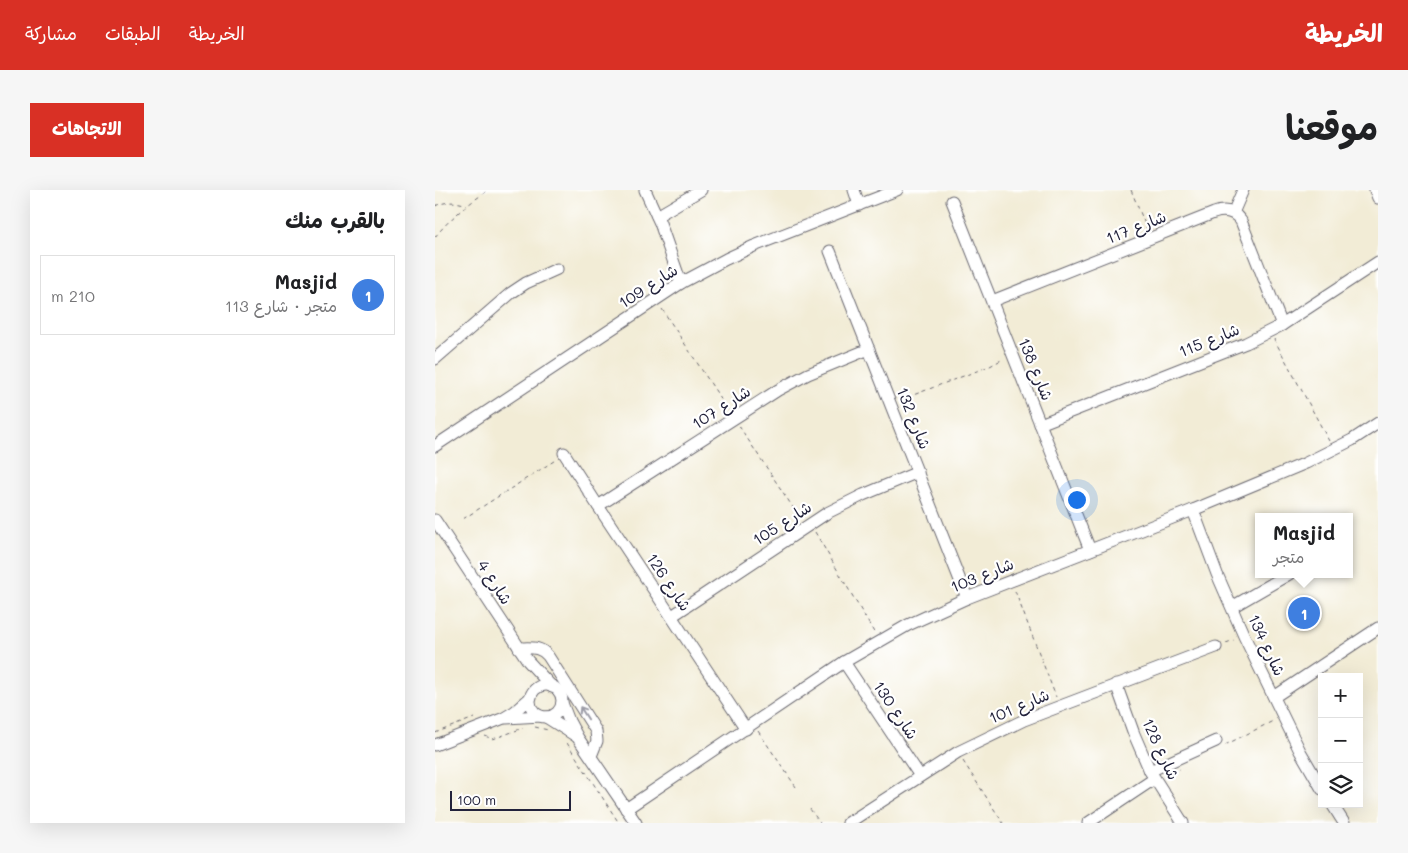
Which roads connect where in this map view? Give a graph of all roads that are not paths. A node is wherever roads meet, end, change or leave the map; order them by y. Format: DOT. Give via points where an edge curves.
graph roads {
  1 [pos="645,190"];
  2 [pos="701,190"];
  3 [pos="854,190"];
  4 [pos="897,190"];
  5 [pos="1243,190"];
  6 [pos="1375,190"];
  7 [pos="1378,198"];
  8 [pos="952,200"];
  9 [pos="859,204"];
  10 [pos="1233,213"];
  11 [pos="657,216"];
  12 [pos="830,251"];
  13 [pos="1378,262"];
  14 [pos="557,269"];
  15 [pos="681,283"];
  16 [pos="992,301"];
  17 [pos="1282,325"];
  18 [pos="869,350"];
  19 [pos="435,359"];
  20 [pos="1378,423"];
  21 [pos="1040,424"];
  22 [pos="435,446"];
  23 [pos="567,456"];
  24 [pos="918,472"];
  25 [pos="598,506"];
  26 [pos="1193,510"];
  27 [pos="435,520"];
  28 [pos="1090,550"];
  29 [pos="1282,578"];
  30 [pos="967,598"];
  31 [pos="1231,607"];
  32 [pos="671,616"];
  33 [pos="1378,628"];
  34 [pos="1216,646"];
  35 [pos="519,648"];
  36 [pos="527,661"];
  37 [pos="844,662"];
  38 [pos="1116,684"];
  39 [pos="552,687"];
  40 [pos="532,695"];
  41 [pos="1274,697"];
  42 [pos="562,702"];
  43 [pos="543,717"];
  44 [pos="504,718"];
  45 [pos="750,727"];
  46 [pos="578,738"];
  47 [pos="1216,741"];
  48 [pos="435,744"];
  49 [pos="591,756"];
  50 [pos="1152,775"];
  51 [pos="920,776"];
  52 [pos="1318,782"];
  53 [pos="1333,808"];
  54 [pos="626,809"];
  55 [pos="1338,821"];
  56 [pos="635,823"];
  57 [pos="848,823"];
  58 [pos="1088,823"];
  59 [pos="1183,823"];
  1 -- 11 [label="street"];
  2 -- 11 [label="street"];
  3 -- 9 [label="street"];
  4 -- 9 [label="street, شارع 109"];
  5 -- 10 [label="street"];
  6 -- 7 [label="street"];
  8 -- 16 [label="street, شارع 138"];
  9 -- 15 [label="street, شارع 109" via="754,246"];
  10 -- 16 [label="street, شارع 117" via="1220,211"];
  10 -- 17 [label="street" via="1241,221"];
  11 -- 15 [label="street"];
  12 -- 18 [label="street, شارع 132"];
  13 -- 17 [label="street, شارع 115"];
  14 -- 19 [label="street" via="511,293"];
  15 -- 22 [label="street, شارع 109"];
  16 -- 21 [label="street, شارع 138"];
  17 -- 21 [label="street, شارع 115" via="1237,347"];
  18 -- 24 [label="street, شارع 132"];
  18 -- 25 [label="street, شارع 107" via="808,374 778,390"];
  20 -- 26 [label="street, شارع 103" via="1334,450"];
  21 -- 28 [label="street, شارع 138"];
  23 -- 25 [label="street, شارع 126"];
  24 -- 30 [label="street, شارع 132"];
  24 -- 32 [label="street, شارع 105" via="845,504 810,524"];
  25 -- 32 [label="street, شارع 126"];
  26 -- 28 [label="street, شارع 103"];
  26 -- 31 [label="street, شارع 134"];
  27 -- 35 [label="street, شارع 4"];
  28 -- 30 [label="street, شارع 103"];
  29 -- 31 [label="street"];
  30 -- 37 [label="street, شارع 103" via="915,622"];
  31 -- 41 [label="street, شارع 134"];
  32 -- 45 [label="street, شارع 126"];
  33 -- 41 [label="street"];
  34 -- 38 [label="street, شارع 101"];
  35 -- 36 [label="street, شارع 4"];
  49 -- 35 [label="street, one-way" via="597,741 596,731 548,656 537,648"];
  36 -- 39 [label="street, شارع 4"];
  36 -- 40 [label="street, شارع 4"];
  37 -- 45 [label="street, شارع 103"];
  37 -- 51 [label="street, شارع 130"];
  38 -- 50 [label="street, شارع 128"];
  38 -- 51 [label="street, شارع 101" via="1024,720 958,752"];
  39 -- 40 [label="street" via="540,687"];
  39 -- 42 [label="street" via="560,693"];
  40 -- 43 [label="street" via="534,711"];
  40 -- 44 [label="street" via="519,709"];
  41 -- 52 [label="street, شارع 134"];
  42 -- 43 [label="street" via="555,715"];
  42 -- 46 [label="street"];
  43 -- 44 [label="street"];
  43 -- 46 [label="street"];
  44 -- 48 [label="street"];
  45 -- 54 [label="street, شارع 103"];
  46 -- 49 [label="street"];
  47 -- 50 [label="street"];
  49 -- 54 [label="street"];
  50 -- 58 [label="street"];
  50 -- 59 [label="street, شارع 128"];
  51 -- 57 [label="street, شارع 101"];
  53 -- 55 [label="street"];
  54 -- 56 [label="street"];
}
